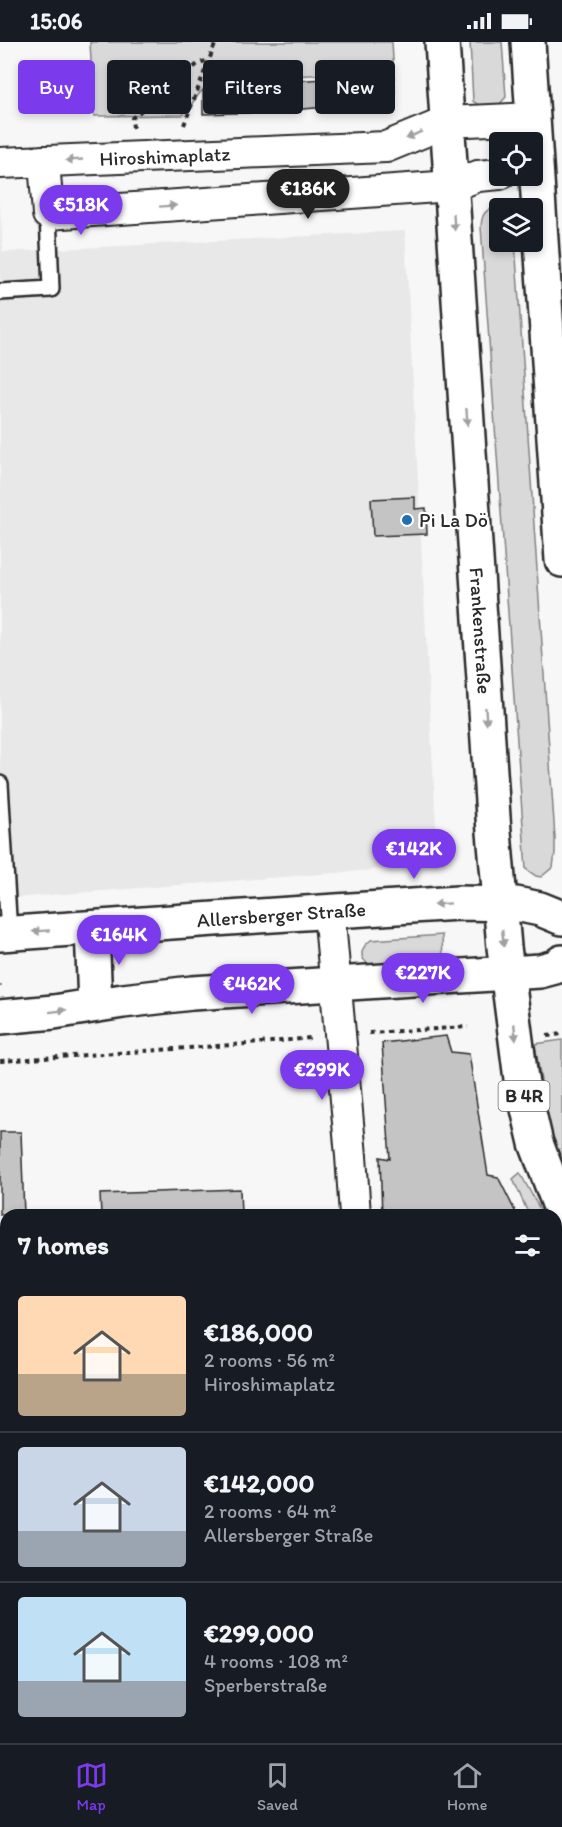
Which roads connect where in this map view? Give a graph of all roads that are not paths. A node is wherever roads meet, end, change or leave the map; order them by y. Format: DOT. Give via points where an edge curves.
graph roads {
  1 [pos="442,42"];
  2 [pos="528,42"];
  3 [pos="532,118"];
  4 [pos="447,122"];
  5 [pos="533,132"];
  6 [pos="44,161"];
  7 [pos="0,162"];
  8 [pos="489,175"];
  9 [pos="452,186"];
  10 [pos="535,186"];
  11 [pos="48,214"];
  12 [pos="0,292"];
  13 [pos="562,560"];
  14 [pos="0,784"];
  15 [pos="500,903"];
  16 [pos="329,911"];
  17 [pos="562,918"];
  18 [pos="92,928"];
  19 [pos="4,934"];
  20 [pos="562,962"];
  21 [pos="507,974"];
  22 [pos="335,984"];
  23 [pos="94,1005"];
  24 [pos="0,1017"];
  25 [pos="355,1209"];
  26 [pos="561,1209"];
  1 -- 4 [label="main road, Frankenstraße / B 4R"];
  2 -- 3 [label="main road"];
  3 -- 4 [label="street, Hiroshimaplatz"];
  3 -- 5 [label="main road"];
  4 -- 6 [label="street, Hiroshimaplatz, one-way" via="386,147"];
  4 -- 9 [label="main road, Frankenstraße / B 4R"];
  6 -- 7 [label="street, Hiroshimaplatz"];
  6 -- 11 [label="street"];
  8 -- 9 [label="street"];
  11 -- 9 [label="street, one-way"];
  9 -- 15 [label="main road, Frankenstraße / B 4R, one-way"];
  10 -- 13 [label="main road"];
  11 -- 12 [label="lane" via="51,289"];
  14 -- 19 [label="lane"];
  15 -- 16 [label="main road, Allersberger Straße, one-way"];
  15 -- 17 [label="main road, Allersberger Straße" via="540,909"];
  15 -- 21 [label="main road, Frankenstraße / B 4R, one-way"];
  16 -- 18 [label="main road, Allersberger Straße"];
  16 -- 22 [label="street"];
  18 -- 19 [label="main road, Allersberger Straße, one-way"];
  18 -- 23 [label="main road"];
  20 -- 21 [label="main road" via="540,971"];
  21 -- 22 [label="main road"];
  21 -- 26 [label="main road, Frankenstraße / B 4R, one-way" via="528,1111"];
  22 -- 23 [label="main road" via="174,995"];
  22 -- 25 [label="street"];
  24 -- 23 [label="main road, one-way"];
}
